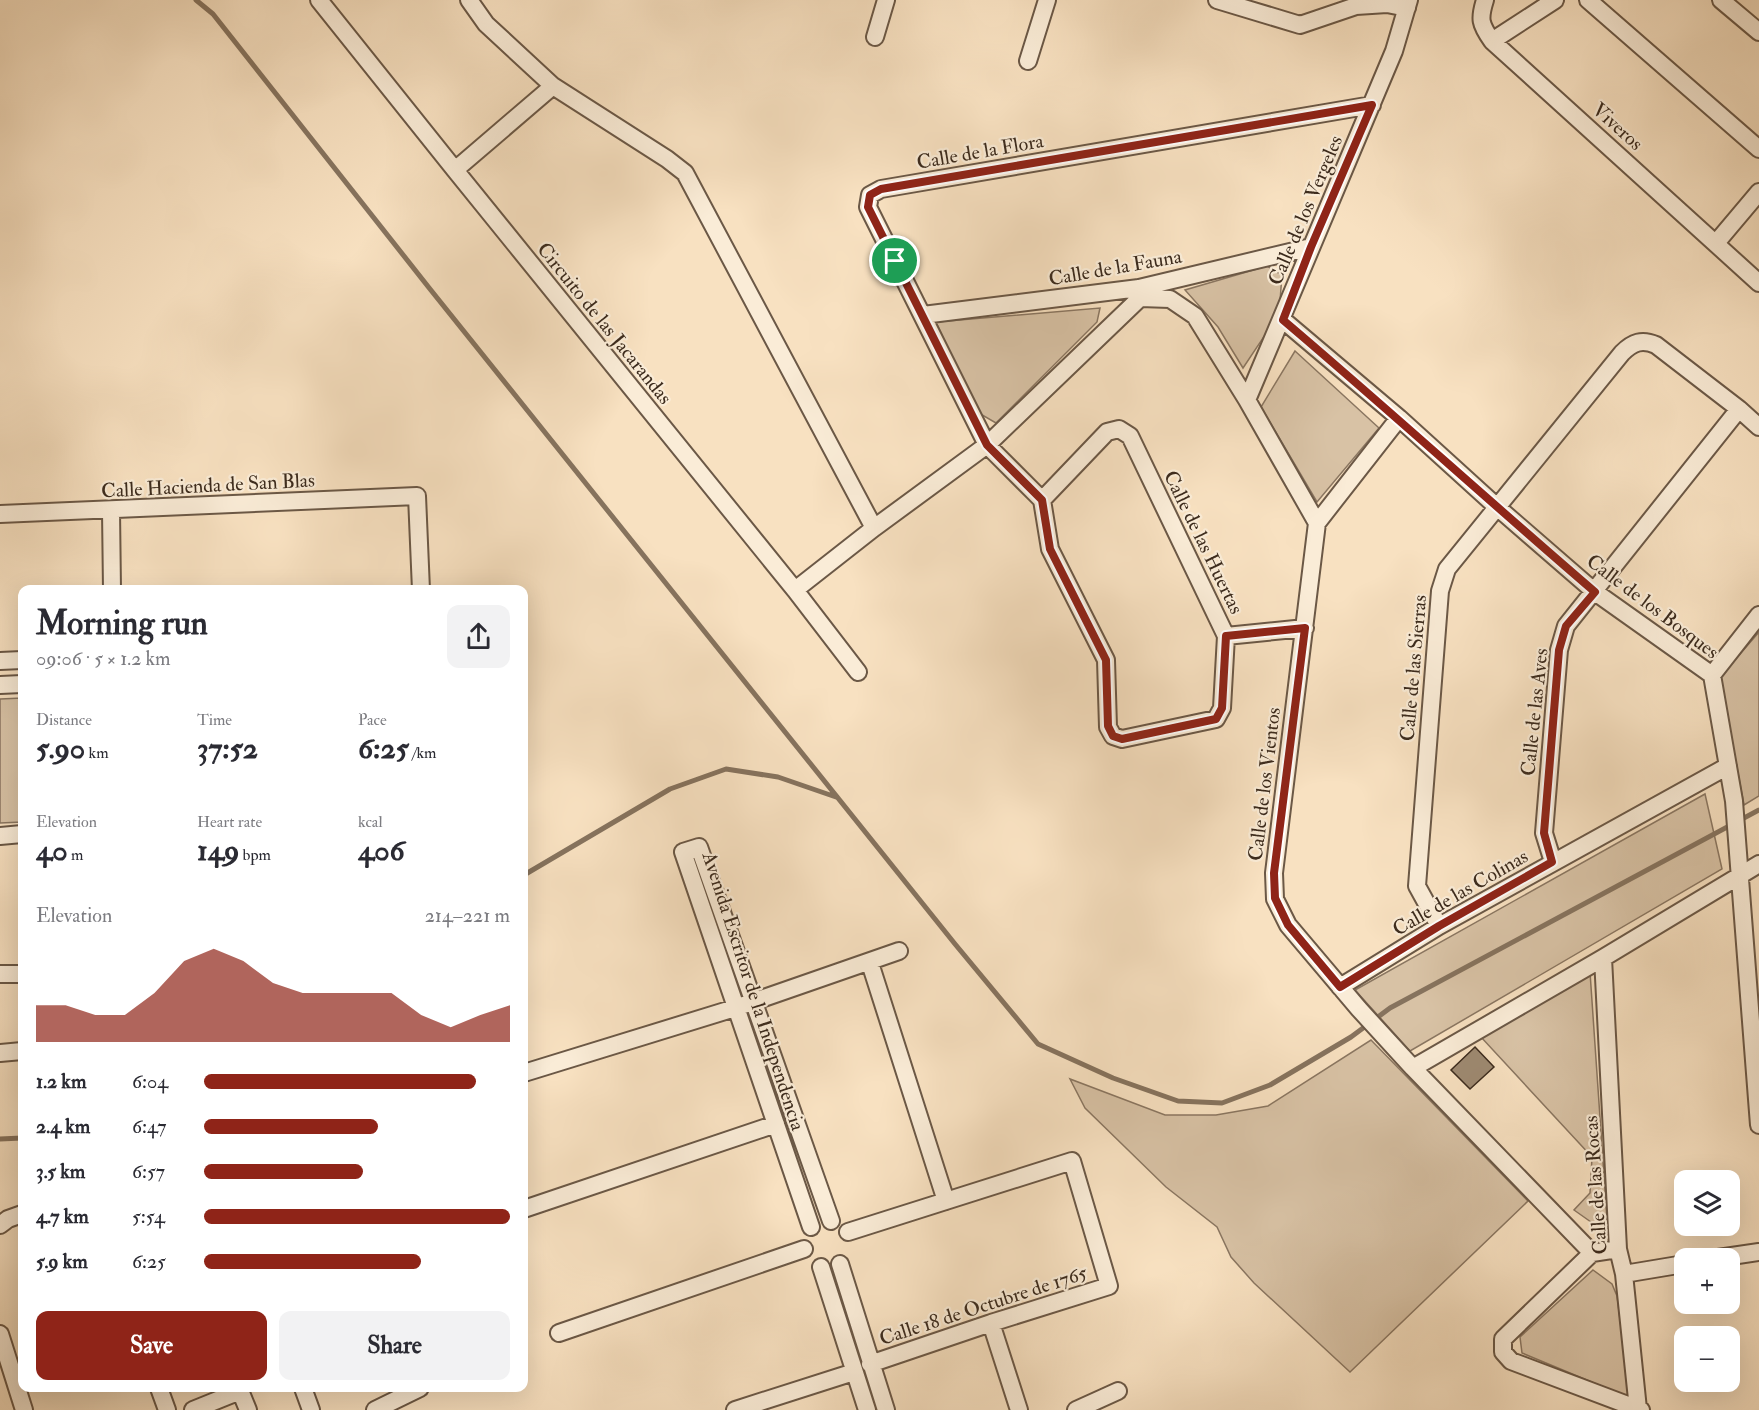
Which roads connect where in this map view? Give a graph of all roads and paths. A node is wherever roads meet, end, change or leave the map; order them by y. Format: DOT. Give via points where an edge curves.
graph roads {
  1 [pos="319,0"];
  2 [pos="469,0"];
  3 [pos="886,0"];
  4 [pos="1047,0"];
  5 [pos="1216,0"];
  6 [pos="1485,0"];
  7 [pos="1556,0"];
  8 [pos="1588,0"];
  9 [pos="1721,0"];
  10 [pos="1408,4"];
  11 [pos="1759,32"];
  12 [pos="875,37"];
  13 [pos="1492,41"];
  14 [pos="1028,61"];
  15 [pos="553,86"];
  16 [pos="1372,105"];
  17 [pos="1759,149"];
  18 [pos="454,170"];
  19 [pos="1759,192"];
  20 [pos="1716,243"];
  21 [pos="1311,247"];
  22 [pos="1759,283"];
  23 [pos="1139,293"];
  24 [pos="923,315"];
  25 [pos="1283,320"];
  26 [pos="1247,400"];
  27 [pos="1739,409"];
  28 [pos="1399,418"];
  29 [pos="1759,427"];
  30 [pos="987,445"];
  31 [pos="1042,500"];
  32 [pos="1497,507"];
  33 [pos="111,511"];
  34 [pos="0,514"];
  35 [pos="1317,523"];
  36 [pos="874,528"];
  37 [pos="112,585"];
  38 [pos="421,585"];
  39 [pos="795,590"];
  40 [pos="1595,592"];
  41 [pos="1759,615"];
  42 [pos="1305,628"];
  43 [pos="1226,636"];
  44 [pos="18,660"];
  45 [pos="0,661"];
  46 [pos="858,672"];
  47 [pos="1712,675"];
  48 [pos="18,684"];
  49 [pos="0,685"];
  50 [pos="1728,766"];
  51 [pos="18,834"];
  52 [pos="0,836"];
  53 [pos="1552,862"];
  54 [pos="1759,864"];
  55 [pos="1740,874"];
  56 [pos="1439,926"];
  57 [pos="899,951"];
  58 [pos="1603,958"];
  59 [pos="870,963"];
  60 [pos="0,974"];
  61 [pos="18,974"];
  62 [pos="1340,987"];
  63 [pos="754,1001"];
  64 [pos="735,1008"];
  65 [pos="18,1052"];
  66 [pos="0,1053"];
  67 [pos="1413,1068"];
  68 [pos="528,1072"];
  69 [pos="776,1124"];
  70 [pos="1759,1125"];
  71 [pos="946,1201"];
  72 [pos="528,1208"];
  73 [pos="18,1215"];
  74 [pos="831,1221"];
  75 [pos="0,1225"];
  76 [pos="811,1227"];
  77 [pos="804,1249"];
  78 [pos="847,1249"];
  79 [pos="1618,1249"];
  80 [pos="1759,1252"];
  81 [pos="1592,1253"];
  82 [pos="1740,1255"];
  83 [pos="1674,1266"];
  84 [pos="821,1267"];
  85 [pos="1624,1274"];
  86 [pos="991,1323"];
  87 [pos="559,1333"];
  88 [pos="0,1334"];
  89 [pos="870,1364"];
  90 [pos="854,1372"];
  91 [pos="18,1391"];
  92 [pos="1118,1391"];
  93 [pos="18,1392"];
  94 [pos="160,1392"];
  95 [pos="233,1392"];
  96 [pos="241,1392"];
  97 [pos="304,1392"];
  98 [pos="412,1392"];
  99 [pos="1639,1409"];
  100 [pos="24,1410"];
  101 [pos="167,1410"];
  102 [pos="194,1410"];
  103 [pos="248,1410"];
  104 [pos="311,1410"];
  105 [pos="375,1410"];
  106 [pos="735,1410"];
  107 [pos="867,1410"];
  108 [pos="886,1410"];
  109 [pos="1019,1410"];
  110 [pos="1076,1410"];
  1 -- 18 [label="street, Circuito de las Jacarandas"];
  2 -- 15 [label="street" via="486,24"];
  3 -- 12 [label="street"];
  4 -- 14 [label="street"];
  5 -- 10 [label="street" via="1300,25 1356,6"];
  6 -- 13 [label="street, Viveros" via="1480,16"];
  7 -- 13 [label="street"];
  8 -- 17 [label="street"];
  9 -- 11 [label="street"];
  10 -- 16 [label="street, Calle de los Vergeles"];
  13 -- 20 [label="street, Viveros"];
  15 -- 18 [label="street"];
  15 -- 36 [label="street" via="685,173"];
  16 -- 21 [label="street, Calle de los Vergeles"];
  16 -- 24 [label="street, Calle de la Flora" via="881,189 870,195 868,207"];
  18 -- 39 [label="street, Circuito de las Jacarandas"];
  19 -- 20 [label="street"];
  20 -- 22 [label="street, Viveros"];
  21 -- 23 [label="street, Calle de la Fauna"];
  21 -- 25 [label="street, Calle de los Vergeles"];
  23 -- 24 [label="street, Calle de la Fauna"];
  23 -- 26 [label="street" via="1170,299 1195,316"];
  23 -- 30 [label="street"];
  24 -- 30 [label="street, Calle de la Flora"];
  25 -- 26 [label="street, Calle de los Vergeles"];
  25 -- 28 [label="street, Calle de los Bosques"];
  26 -- 35 [label="street"];
  27 -- 29 [label="street, Calle de las Sierras"];
  27 -- 32 [label="street, Calle de las Sierras" via="1656,345 1638,342 1622,354"];
  27 -- 40 [label="street, Calle de las Aves"];
  28 -- 32 [label="street, Calle de los Bosques"];
  28 -- 35 [label="street"];
  30 -- 31 [label="street"];
  30 -- 36 [label="street"];
  31 -- 43 [label="street, Calle de las Huertas" via="1107,432 1119,429 1130,436"];
  31 -- 43 [label="street, Calle de las Huertas" via="1050,549 1106,660 1108,726 1113,736 1122,739 1216,719 1222,708"];
  32 -- 40 [label="street, Calle de los Bosques"];
  32 -- 56 [label="street, Calle de las Sierras" via="1447,569 1440,591 1417,886"];
  33 -- 34 [label="street, Calle Hacienda de San Blas"];
  33 -- 37 [label="street"];
  33 -- 38 [label="street, Calle Hacienda de San Blas" via="417,496"];
  35 -- 42 [label="street, Calle de los Vientos"];
  36 -- 39 [label="street"];
  39 -- 46 [label="street, Circuito de las Jacarandas"];
  40 -- 47 [label="street, Calle de los Bosques"];
  40 -- 53 [label="street, Calle de las Aves" via="1566,626 1559,650 1544,833"];
  41 -- 47 [label="street"];
  42 -- 43 [label="street"];
  42 -- 62 [label="street, Calle de los Vientos" via="1274,873 1275,898 1288,925"];
  44 -- 45 [label="street"];
  47 -- 50 [label="street, Calle de los Bosques"];
  48 -- 49 [label="street"];
  50 -- 53 [label="street, Calle de las Colinas"];
  50 -- 55 [label="street, Calle de los Bosques"];
  51 -- 52 [label="street"];
  53 -- 56 [label="street, Calle de las Colinas"];
  54 -- 55 [label="street"];
  55 -- 58 [label="street"];
  55 -- 70 [label="street, Calle de los Bosques"];
  56 -- 62 [label="street, Calle de las Colinas"];
  57 -- 59 [label="street"];
  58 -- 67 [label="street"];
  58 -- 79 [label="street, Calle de las Rocas"];
  59 -- 63 [label="street"];
  59 -- 71 [label="street"];
  60 -- 61 [label="street"];
  62 -- 67 [label="street, Calle de los Vientos"];
  63 -- 64 [label="street"];
  63 -- 64 [label="street, Avenida Escritor de la Independencia" via="699,847 683,852"];
  63 -- 74 [label="street, Avenida Escritor de la Independencia"];
  64 -- 68 [label="street"];
  64 -- 69 [label="street, Avenida Escritor de la Independencia"];
  65 -- 66 [label="street"];
  67 -- 81 [label="street, Calle de los Vientos"];
  69 -- 72 [label="street"];
  69 -- 76 [label="street, Avenida Escritor de la Independencia"];
  71 -- 78 [label="street"];
  71 -- 86 [label="street, Calle 18 de Octubre de 1765" via="1072,1161 1109,1286"];
  73 -- 75 [label="street"];
  74 -- 76 [label="street"];
  74 -- 78 [label="street" via="838,1223"];
  76 -- 77 [label="street"];
  77 -- 84 [label="street" via="807,1257"];
  77 -- 87 [label="street"];
  78 -- 84 [label="street" via="827,1268"];
  78 -- 89 [label="street"];
  79 -- 81 [label="street"];
  79 -- 85 [label="street, Calle de las Rocas"];
  80 -- 82 [label="street"];
  81 -- 99 [label="street" via="1503,1339 1503,1352 1511,1360"];
  83 -- 85 [label="street"];
  84 -- 90 [label="street"];
  85 -- 99 [label="street, Calle de las Rocas"];
  86 -- 89 [label="street, Calle 18 de Octubre de 1765"];
  86 -- 109 [label="street"];
  88 -- 91 [label="street"];
  89 -- 108 [label="street"];
  90 -- 106 [label="street"];
  90 -- 107 [label="street"];
  92 -- 110 [label="street"];
  93 -- 100 [label="street"];
  94 -- 101 [label="street"];
  95 -- 102 [label="street"];
  96 -- 103 [label="street"];
  97 -- 104 [label="street"];
  98 -- 105 [label="street"];
}
